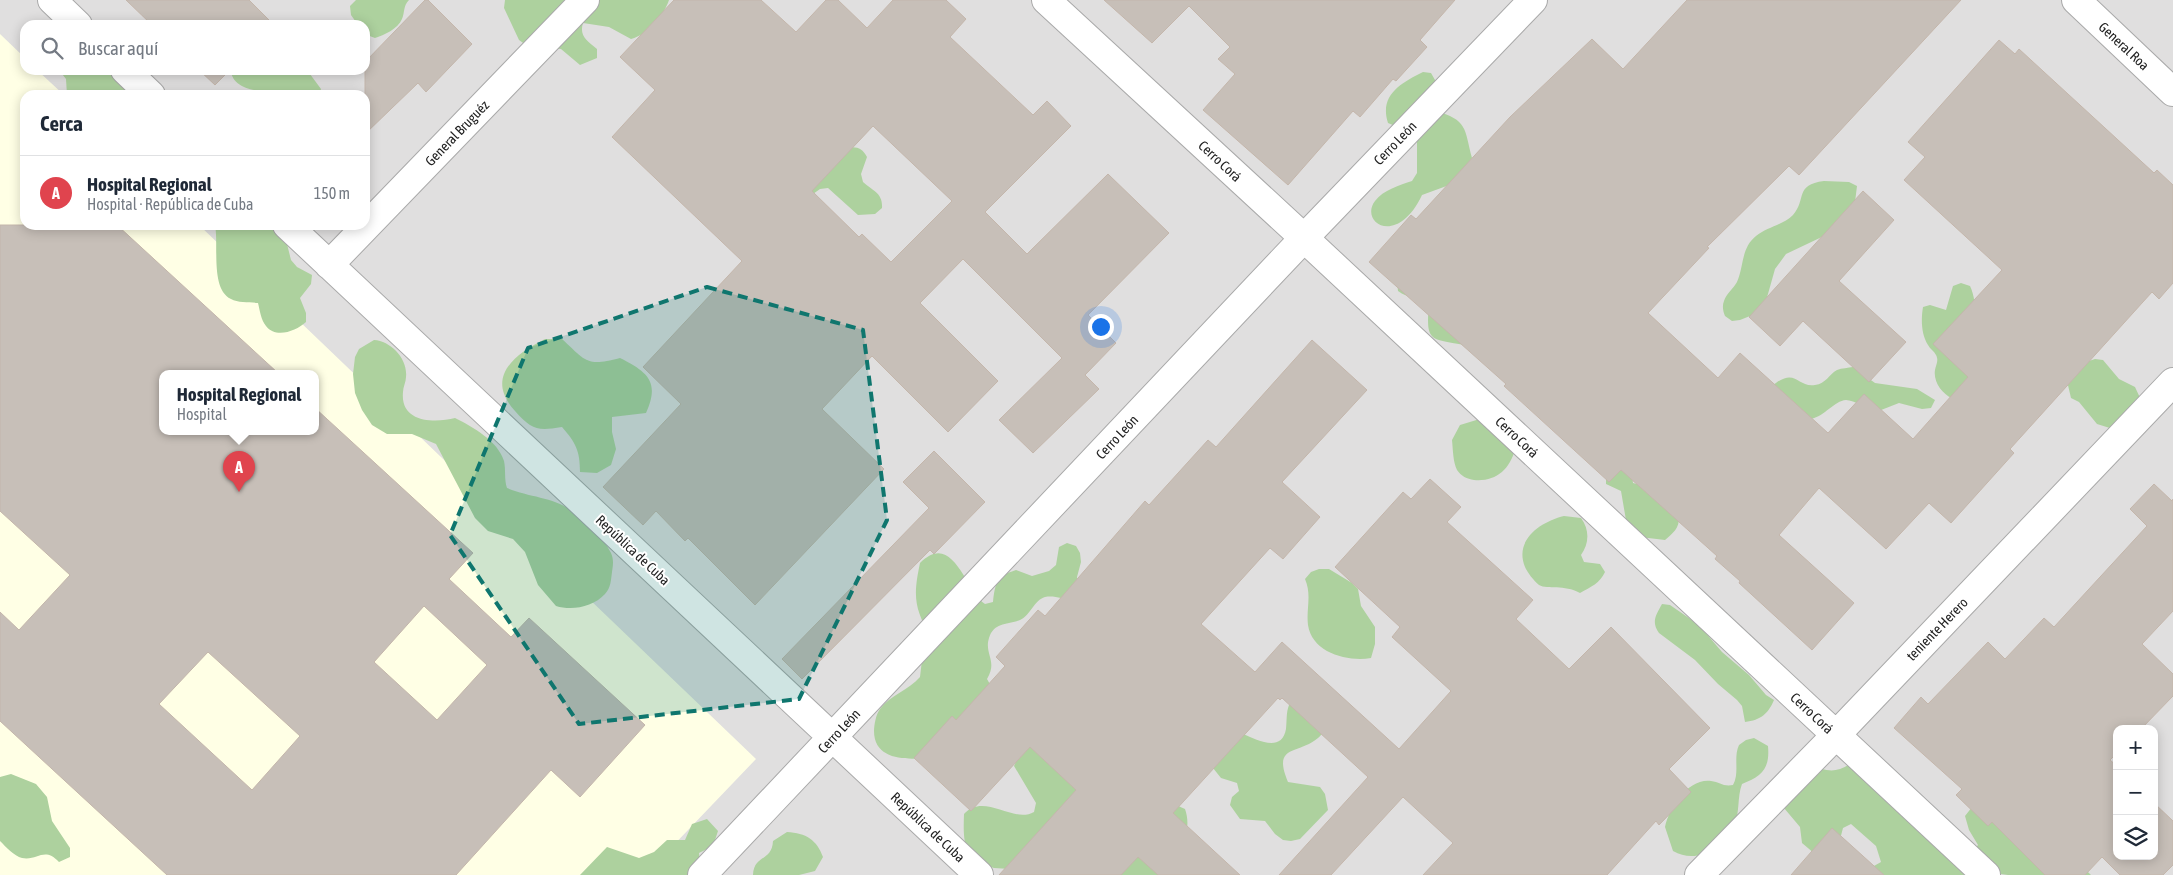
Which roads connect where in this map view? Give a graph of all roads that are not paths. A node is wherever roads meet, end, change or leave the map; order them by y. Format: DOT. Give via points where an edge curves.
graph roads {
  1 [pos="52,0"];
  2 [pos="584,0"];
  3 [pos="1046,0"];
  4 [pos="1533,0"];
  5 [pos="2076,0"];
  6 [pos="73,20"];
  7 [pos="130,75"];
  8 [pos="146,90"];
  9 [pos="2173,92"];
  10 [pos="370,222"];
  11 [pos="292,230"];
  12 [pos="363,230"];
  13 [pos="1304,238"];
  14 [pos="329,265"];
  15 [pos="2173,382"];
  16 [pos="1836,735"];
  17 [pos="833,738"];
  18 [pos="702,875"];
  19 [pos="979,875"];
  20 [pos="1699,875"];
  21 [pos="1986,875"];
  1 -- 6 [label="street"];
  2 -- 10 [label="street, General Bruguéz"];
  3 -- 13 [label="street, Cerro Corá"];
  4 -- 13 [label="street, Cerro León"];
  5 -- 9 [label="street, General Roa"];
  7 -- 8 [label="street"];
  11 -- 14 [label="street, República de Cuba"];
  12 -- 14 [label="street, General Bruguéz"];
  13 -- 16 [label="street, Cerro Corá"];
  13 -- 17 [label="street, Cerro León"];
  14 -- 17 [label="street, República de Cuba"];
  15 -- 16 [label="street, teniente Herero"];
  16 -- 20 [label="street, teniente Herero"];
  16 -- 21 [label="street, Cerro Corá"];
  17 -- 18 [label="street, Cerro León"];
  17 -- 19 [label="street, República de Cuba"];
}
